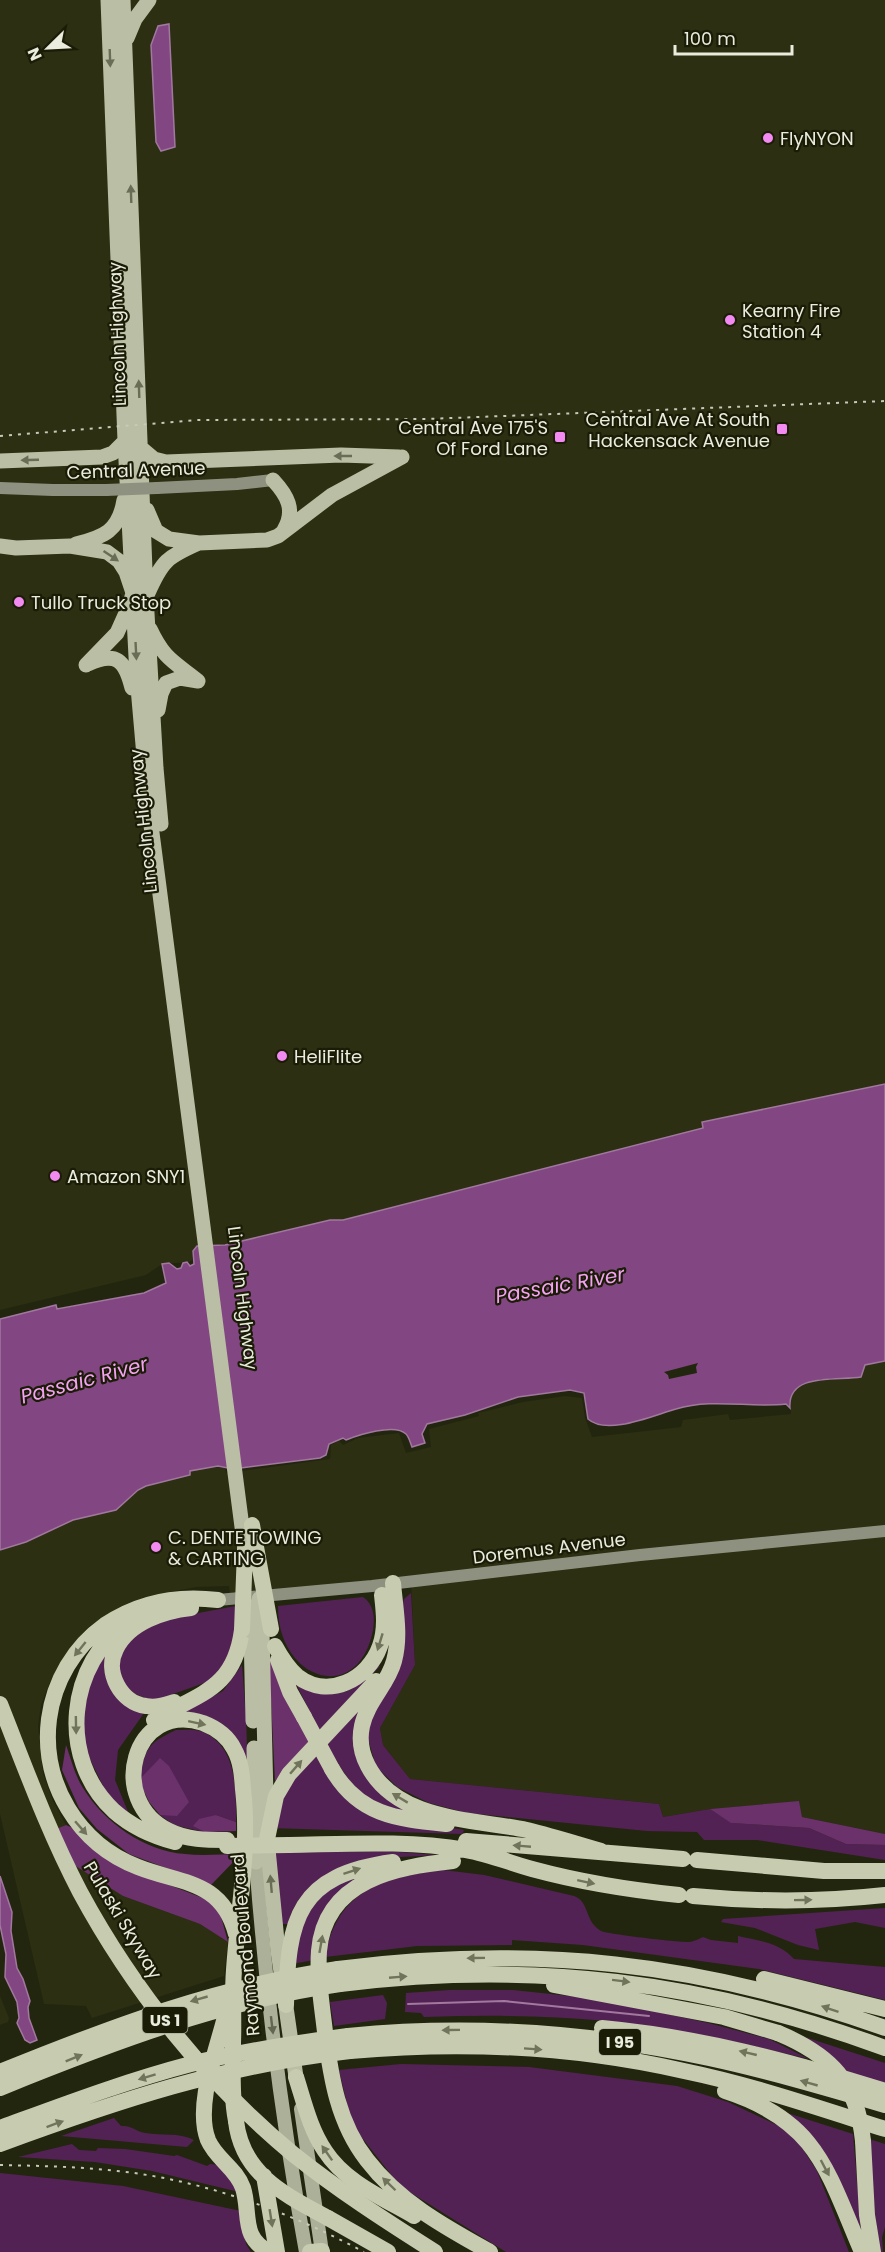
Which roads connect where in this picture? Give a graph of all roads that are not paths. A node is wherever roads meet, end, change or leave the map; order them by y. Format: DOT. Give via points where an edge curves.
graph roads {
  1 [pos="108,0"];
  2 [pos="123,0"];
  3 [pos="149,0"];
  4 [pos="125,44"];
  5 [pos="125,441"];
  6 [pos="141,448"];
  7 [pos="0,461"];
  8 [pos="128,477"];
  9 [pos="273,480"];
  10 [pos="0,488"];
  11 [pos="143,499"];
  12 [pos="284,530"];
  13 [pos="199,543"];
  14 [pos="0,546"];
  15 [pos="70,546"];
  16 [pos="140,594"];
  17 [pos="148,625"];
  18 [pos="147,729"];
  19 [pos="163,879"];
  20 [pos="252,1525"];
  21 [pos="885,1531"];
  22 [pos="245,1551"];
  23 [pos="387,1584"];
  24 [pos="218,1600"];
  25 [pos="165,1601"];
  26 [pos="256,1631"];
  27 [pos="396,1643"];
  28 [pos="275,1646"];
  29 [pos="201,1694"];
  30 [pos="0,1704"];
  31 [pos="0,1730"];
  32 [pos="496,1826"];
  33 [pos="164,1839"];
  34 [pos="267,1839"];
  35 [pos="289,1841"];
  36 [pos="226,1843"];
  37 [pos="601,1851"];
  38 [pos="453,1861"];
  39 [pos="256,1862"];
  40 [pos="531,1869"];
  41 [pos="825,1871"];
  42 [pos="885,1871"];
  43 [pos="885,1882"];
  44 [pos="880,1897"];
  45 [pos="237,1940"];
  46 [pos="656,1968"];
  47 [pos="234,1972"];
  48 [pos="479,1973"];
  49 [pos="339,1976"];
  50 [pos="286,2005"];
  51 [pos="885,2009"];
  52 [pos="885,2028"];
  53 [pos="478,2030"];
  54 [pos="349,2044"];
  55 [pos="885,2048"];
  56 [pos="633,2061"];
  57 [pos="0,2072"];
  58 [pos="296,2077"];
  59 [pos="0,2088"];
  60 [pos="885,2091"];
  61 [pos="885,2105"];
  62 [pos="239,2122"];
  63 [pos="0,2128"];
  64 [pos="885,2128"];
  65 [pos="0,2144"];
  66 [pos="271,2252"];
  67 [pos="315,2252"];
  68 [pos="388,2252"];
  69 [pos="416,2252"];
  70 [pos="435,2252"];
  71 [pos="481,2252"];
  72 [pos="490,2252"];
  73 [pos="862,2252"];
  74 [pos="873,2252"];
  1 -- 5 [label="highway, Lincoln Highway, one-way"];
  2 -- 4 [label="highway, Lincoln Highway"];
  3 -- 4 [label="highway" via="135,19"];
  6 -- 4 [label="highway, Lincoln Highway, one-way"];
  5 -- 7 [label="highway, one-way" via="102,457"];
  5 -- 8 [label="highway, Lincoln Highway"];
  6 -- 11 [label="highway, Lincoln Highway"];
  12 -- 6 [label="highway, one-way" via="332,495 402,457 341,455 166,462 154,459"];
  8 -- 15 [label="highway" via="116,525 99,538"];
  8 -- 16 [label="highway, Lincoln Highway"];
  9 -- 10 [label="main road, Central Avenue, bridge" via="106,490"];
  9 -- 12 [label="highway" via="289,506 290,518"];
  11 -- 13 [label="highway" via="158,534"];
  11 -- 16 [label="highway, Lincoln Highway"];
  12 -- 13 [label="highway" via="267,540"];
  13 -- 16 [label="highway" via="168,559"];
  14 -- 15 [label="highway"];
  15 -- 16 [label="highway, one-way" via="112,554"];
  16 -- 17 [label="highway, Lincoln Highway"];
  16 -- 18 [label="highway, Lincoln Highway, one-way"];
  16 -- 18 [label="highway" via="117,633 86,665 107,657 122,663"];
  17 -- 18 [label="highway, Lincoln Highway"];
  17 -- 18 [label="highway" via="164,655 198,681 180,678 166,683"];
  18 -- 19 [label="highway, Lincoln Highway"];
  19 -- 20 [label="highway, Lincoln Highway"];
  19 -- 22 [label="highway, Lincoln Highway"];
  20 -- 26 [label="highway, bridge"];
  21 -- 23 [label="main road, Doremus Avenue"];
  22 -- 26 [label="highway, bridge"];
  23 -- 24 [label="main road, Doremus Avenue"];
  23 -- 27 [label="highway"];
  23 -- 28 [label="highway, one-way" via="382,1640 371,1662 354,1679 326,1687 308,1682 287,1666"];
  24 -- 25 [label="highway" via="196,1597"];
  24 -- 29 [label="highway" via="170,1612 142,1624 121,1641 113,1656 113,1676 118,1688 140,1705 165,1705"];
  25 -- 33 [label="highway, one-way" via="127,1622 96,1653 78,1696 76,1725 83,1763 103,1798 127,1822"];
  25 -- 45 [label="highway, one-way" via="137,1608 111,1621 85,1641 70,1661 50,1708 51,1769 68,1810 91,1838 130,1864 209,1892 226,1909"];
  26 -- 28 [label="highway"];
  26 -- 29 [label="highway" via="237,1653 229,1671"];
  26 -- 34 [label="highway, Raymond Boulevard"];
  26 -- 39 [label="highway, Raymond Boulevard"];
  32 -- 27 [label="highway, one-way" via="412,1805 384,1787 367,1765 361,1747 362,1725 394,1661"];
  34 -- 27 [label="highway, one-way" via="274,1802 282,1785 376,1682"];
  28 -- 32 [label="highway, bridge" via="287,1684 304,1717 332,1769 353,1796 381,1813 417,1821"];
  29 -- 33 [label="highway" via="144,1727 129,1748 124,1786 132,1808"];
  30 -- 70 [label="highway, Pulaski Skyway / US 1, bridge" via="44,1816 80,1892 124,1965 175,2034 231,2096 293,2154 362,2206"];
  31 -- 62 [label="highway, Pulaski Skyway / US 1, bridge" via="38,1828 90,1931 153,2024"];
  32 -- 37 [label="highway" via="539,1833"];
  33 -- 36 [label="highway" via="193,1846"];
  50 -- 34 [label="highway, Raymond Boulevard, one-way"];
  35 -- 36 [label="highway"];
  37 -- 35 [label="highway, one-way" via="408,1837"];
  35 -- 40 [label="highway" via="425,1845 483,1854"];
  36 -- 45 [label="highway, one-way" via="170,1832 153,1820 140,1803 132,1777 134,1759 147,1737 161,1726 184,1720 204,1723 222,1734 237,1754 246,1824"];
  37 -- 41 [label="highway"];
  38 -- 40 [label="highway"];
  50 -- 38 [label="highway, one-way" via="287,1966 295,1923 305,1902 319,1887 343,1874 374,1865"];
  72 -- 38 [label="highway, one-way" via="402,2196 375,2170 356,2143 333,2084 319,1973 324,1929 352,1891 392,1871"];
  39 -- 62 [label="highway"];
  39 -- 67 [label="main road, Raymond Boulevard, one-way" via="292,2177"];
  40 -- 44 [label="highway, one-way" via="608,1886 686,1896 763,1900"];
  41 -- 42 [label="highway"];
  41 -- 43 [label="highway"];
  45 -- 47 [label="highway"];
  46 -- 49 [label="highway, one-way" via="497,1957 417,1960"];
  46 -- 51 [label="highway" via="706,1968"];
  52 -- 46 [label="highway, one-way" via="762,1989"];
  47 -- 62 [label="highway" via="233,2092"];
  47 -- 66 [label="highway" via="209,2079 205,2127 213,2150 242,2187 252,2237"];
  49 -- 48 [label="highway, one-way"];
  48 -- 55 [label="highway, one-way" via="561,1976 666,1988 771,2012"];
  48 -- 74 [label="highway, bridge" via="724,2018 778,2033 814,2052 839,2073 855,2100 863,2141"];
  49 -- 57 [label="highway, one-way, bridge" via="251,1985 173,2006"];
  59 -- 49 [label="highway, one-way, bridge" via="195,2016"];
  50 -- 58 [label="highway, Raymond Boulevard"];
  53 -- 54 [label="highway, I 95, one-way" via="399,2032"];
  60 -- 53 [label="highway, one-way" via="757,2055 650,2034 525,2023"];
  61 -- 53 [label="highway, I 95, one-way" via="677,2051 586,2037"];
  54 -- 56 [label="highway, I 95, one-way" via="490,2046"];
  54 -- 63 [label="highway, I 95, one-way, bridge" via="281,2045 191,2064"];
  65 -- 54 [label="highway, I 95, one-way, bridge" via="183,2082"];
  56 -- 64 [label="highway, I 95" via="738,2084"];
  56 -- 73 [label="highway, one-way" via="738,2095 771,2111 797,2130 825,2167"];
  58 -- 67 [label="main road, Raymond Boulevard"];
  71 -- 58 [label="highway, one-way" via="372,2193 341,2170 317,2137"];
  62 -- 66 [label="highway, one-way, bridge" via="261,2162"];
  62 -- 68 [label="highway, bridge" via="245,2150 263,2177 282,2192"];
  62 -- 69 [label="highway, Pulaski Skyway / US 1" via="316,2186"];
}
